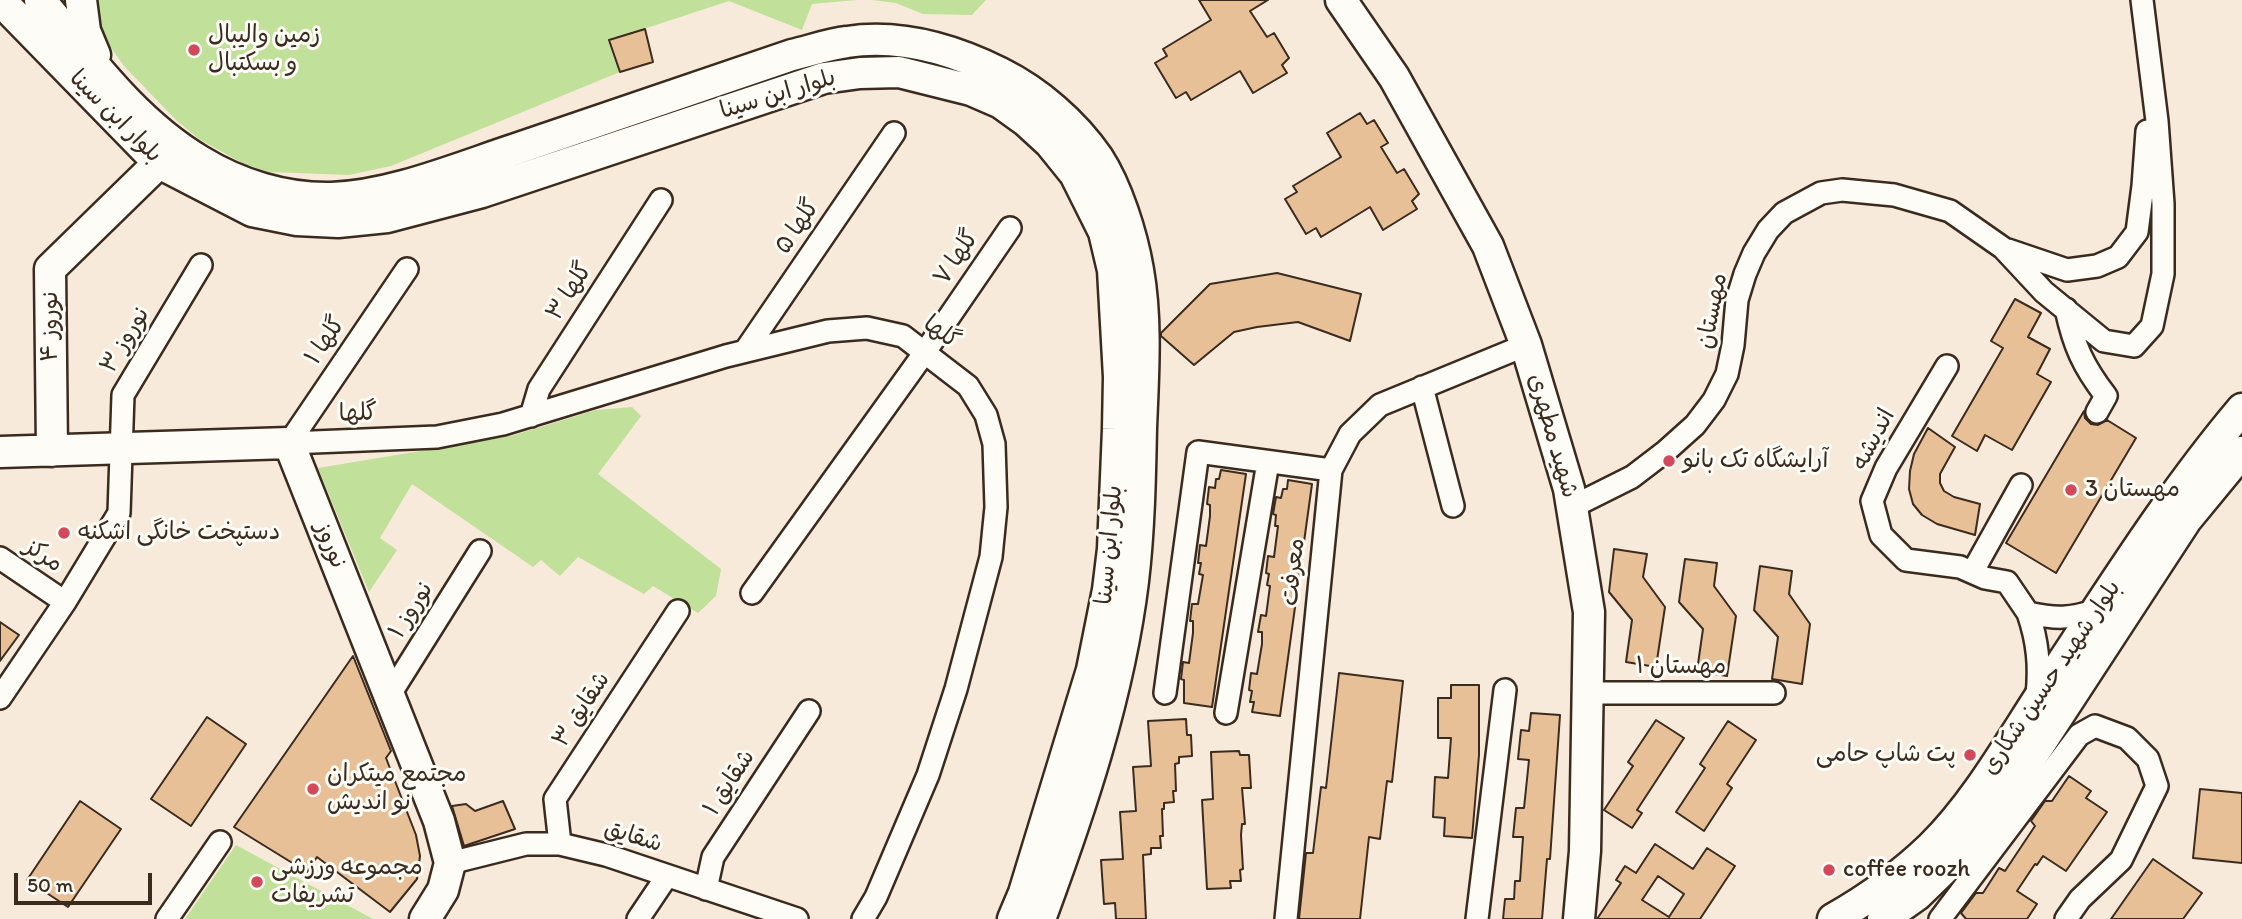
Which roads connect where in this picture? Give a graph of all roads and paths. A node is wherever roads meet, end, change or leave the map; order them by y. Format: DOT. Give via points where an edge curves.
graph roads {
  1 [pos="40,0"];
  2 [pos="82,0"];
  3 [pos="1342,0"];
  4 [pos="2142,0"];
  5 [pos="12,19"];
  6 [pos="105,78"];
  7 [pos="2151,80"];
  8 [pos="894,133"];
  9 [pos="167,154"];
  10 [pos="661,200"];
  11 [pos="1010,228"];
  12 [pos="2003,248"];
  13 [pos="201,265"];
  14 [pos="407,269"];
  15 [pos="2066,309"];
  16 [pos="1526,345"];
  17 [pos="745,351"];
  18 [pos="925,352"];
  19 [pos="1947,366"];
  20 [pos="1423,387"];
  21 [pos="2242,409"];
  22 [pos="2097,412"];
  23 [pos="531,416"];
  24 [pos="289,443"];
  25 [pos="121,448"];
  26 [pos="52,451"];
  27 [pos="0,452"];
  28 [pos="2242,452"];
  29 [pos="1268,462"];
  30 [pos="1331,470"];
  31 [pos="2021,485"];
  32 [pos="1453,506"];
  33 [pos="1572,507"];
  34 [pos="480,551"];
  35 [pos="0,558"];
  36 [pos="1973,571"];
  37 [pos="752,593"];
  38 [pos="65,602"];
  39 [pos="2097,610"];
  40 [pos="678,611"];
  41 [pos="2028,613"];
  42 [pos="1505,690"];
  43 [pos="1587,693"];
  44 [pos="1165,694"];
  45 [pos="1774,694"];
  46 [pos="389,696"];
  47 [pos="0,698"];
  48 [pos="2037,701"];
  49 [pos="808,711"];
  50 [pos="1226,713"];
  51 [pos="220,842"];
  52 [pos="561,844"];
  53 [pos="450,863"];
  54 [pos="667,876"];
  55 [pos="706,889"];
  56 [pos="167,919"];
  57 [pos="425,919"];
  58 [pos="638,919"];
  59 [pos="797,919"];
  60 [pos="863,919"];
  61 [pos="1013,919"];
  62 [pos="1040,919"];
  63 [pos="1286,919"];
  64 [pos="1477,919"];
  65 [pos="1579,919"];
  66 [pos="1833,919"];
  67 [pos="1883,919"];
  68 [pos="1940,919"];
  69 [pos="2066,919"];
  1 -- 6 [label="main road, بلوار ابن سینا"];
  2 -- 6 [label="main road" via="85,31"];
  3 -- 16 [label="main road, شهید مطهری" via="1394,77 1488,246"];
  4 -- 7 [label="street"];
  5 -- 9 [label="main road, بلوار ابن سینا"];
  6 -- 9 [label="main road, بلوار ابن سینا" via="150,124"];
  7 -- 12 [label="street" via="2137,232 2118,257 2097,266 2067,270"];
  7 -- 15 [label="street" via="2163,204 2163,274 2152,326 2134,346 2104,341"];
  8 -- 17 [label="street, گلها ۵"];
  9 -- 26 [label="main road, نوروز ۴" via="51,269"];
  9 -- 61 [label="main road, بلوار ابن سینا" via="252,211 338,222 387,217 470,196 836,76 899,72 929,79 971,90 1026,121 1075,174 1104,232 1113,270 1119,377 1113,549 1101,629 1069,751"];
  9 -- 62 [label="main road, بلوار ابن سینا" via="269,191 331,198 363,194 439,174 792,55 848,42 944,49 1023,84 1049,106 1098,159 1129,229 1138,270 1143,374 1139,510 1125,633 1097,743"];
  10 -- 23 [label="street, گلها ۳" via="539,389"];
  11 -- 18 [label="street, گلها ۷"];
  12 -- 15 [label="street" via="2043,292"];
  12 -- 33 [label="street, مهستان" via="1950,211 1894,195 1842,190 1821,193 1784,213 1768,230 1745,274 1727,374 1714,400 1695,425 1632,477"];
  13 -- 25 [label="street, نوروز ۳" via="123,395"];
  14 -- 24 [label="street, گلها ۱"];
  15 -- 22 [label="street" via="2074,346 2106,396"];
  16 -- 20 [label="street, معرفت"];
  16 -- 33 [label="main road, شهید مطهری"];
  17 -- 18 [label="street, گلها" via="828,331 867,328 903,336"];
  17 -- 23 [label="street, گلها"];
  18 -- 37 [label="street, گلها ۷"];
  18 -- 60 [label="street, گلها" via="968,386 986,415 996,472 991,557 928,775"];
  19 -- 36 [label="street, اندیشه" via="1886,468 1872,501 1881,535 1906,560"];
  20 -- 30 [label="street, معرفت" via="1380,405 1350,434"];
  20 -- 32 [label="street"];
  21 -- 39 [label="main road, بلوار شهید حسین شکاری" via="2164,508"];
  23 -- 24 [label="street, گلها" via="437,437"];
  24 -- 25 [label="main road"];
  24 -- 46 [label="main road, نوروز"];
  25 -- 26 [label="main road"];
  25 -- 38 [label="street, نوروز ۳" via="119,513"];
  26 -- 27 [label="main road"];
  28 -- 67 [label="main road, بلوار شهید حسین شکاری" via="2186,520 1997,811 1917,895"];
  29 -- 30 [label="street"];
  29 -- 44 [label="street" via="1198,452"];
  29 -- 50 [label="street"];
  30 -- 63 [label="street, معرفت"];
  31 -- 36 [label="street"];
  33 -- 43 [label="main road, شهید مطهری" via="1589,612"];
  34 -- 46 [label="street, نوروز ۱"];
  35 -- 38 [label="street, مرکز"];
  36 -- 41 [label="street, اندیشه" via="2007,582"];
  38 -- 47 [label="street, مرکز"];
  39 -- 41 [label="street" via="2054,619"];
  39 -- 48 [label="main road, بلوار شهید حسین شکاری"];
  40 -- 52 [label="street, شقایق ۳" via="555,799"];
  41 -- 48 [label="street, اندیشه" via="2040,665"];
  42 -- 64 [label="street"];
  43 -- 45 [label="street, مهستان ۱"];
  43 -- 65 [label="main road, شهید مطهری" via="1585,851"];
  46 -- 53 [label="main road, نوروز" via="439,821"];
  48 -- 66 [label="main road, بلوار شهید حسین شکاری" via="1972,799 1933,846 1900,875"];
  49 -- 55 [label="street, شقایق ۱" via="713,857"];
  51 -- 56 [label="street"];
  52 -- 53 [label="street, شقایق" via="526,844"];
  52 -- 54 [label="street, شقایق"];
  53 -- 57 [label="main road" via="443,890"];
  54 -- 55 [label="street, شقایق"];
  54 -- 58 [label="street"];
  55 -- 59 [label="street, شقایق"];
  68 -- 69 [label="street" via="2078,735 2095,726 2127,738 2148,759 2157,786 2121,860"];
}
